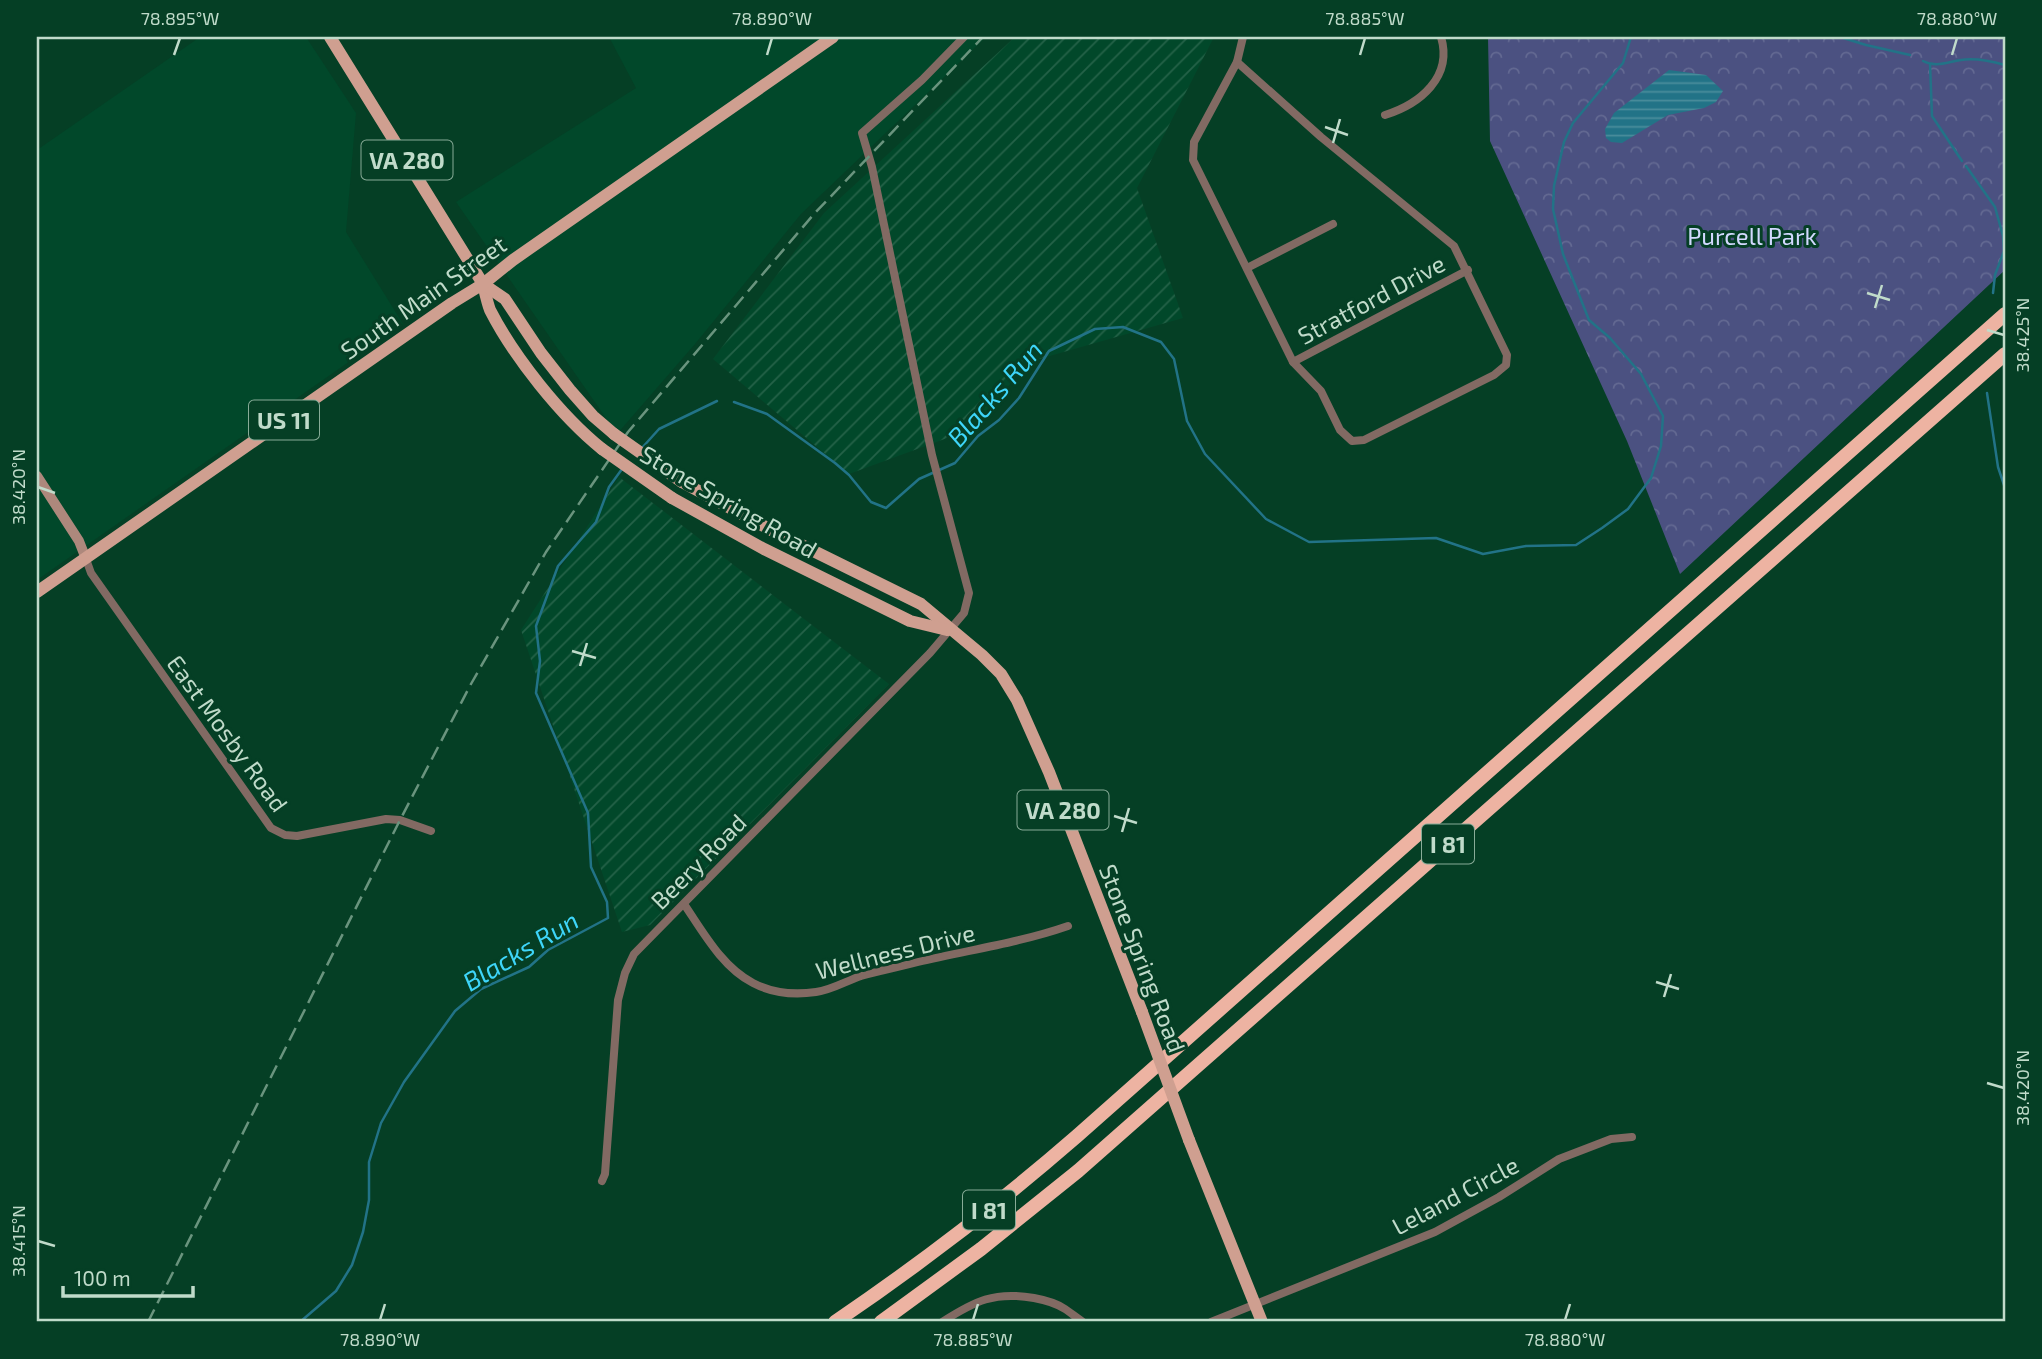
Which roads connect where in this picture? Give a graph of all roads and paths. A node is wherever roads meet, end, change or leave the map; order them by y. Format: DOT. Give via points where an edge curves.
graph roads {
  1 [pos="330,37"];
  2 [pos="833,37"];
  3 [pos="964,37"];
  4 [pos="1243,37"];
  5 [pos="1441,37"];
  6 [pos="1237,62"];
  7 [pos="1385,115"];
  8 [pos="1333,225"];
  9 [pos="1247,268"];
  10 [pos="1468,270"];
  11 [pos="483,284"];
  12 [pos="2005,314"];
  13 [pos="2005,354"];
  14 [pos="1293,362"];
  15 [pos="37,476"];
  16 [pos="86,559"];
  17 [pos="37,592"];
  18 [pos="950,631"];
  19 [pos="431,831"];
  20 [pos="684,904"];
  21 [pos="1068,926"];
  22 [pos="1632,1138"];
  23 [pos="601,1181"];
  24 [pos="1255,1303"];
  25 [pos="835,1322"];
  26 [pos="881,1322"];
  27 [pos="942,1322"];
  28 [pos="1083,1322"];
  29 [pos="1211,1322"];
  30 [pos="1262,1322"];
  1 -- 11 [label="main road, Stone Spring Road / VA 280"];
  2 -- 11 [label="main road, South Main Street / US 11"];
  3 -- 18 [label="street" via="862,133 932,455 969,593 964,612"];
  4 -- 6 [label="street"];
  5 -- 7 [label="street" via="1444,58 1436,81 1412,103"];
  6 -- 9 [label="street" via="1194,142 1192,155"];
  6 -- 10 [label="street" via="1454,246"];
  8 -- 9 [label="street"];
  9 -- 14 [label="street"];
  10 -- 14 [label="street, Stratford Drive"];
  10 -- 14 [label="street" via="1507,355 1506,365 1494,374 1364,440 1352,441 1340,430 1321,391"];
  11 -- 16 [label="main road, South Main Street / US 11"];
  11 -- 18 [label="main road, Stone Spring Road / VA 280, bridge" via="505,299 570,390 614,434 682,482 921,604"];
  11 -- 18 [label="main road, Stone Spring Road / VA 280, bridge" via="489,308 525,364 579,430 602,449 672,498 764,549 911,621"];
  12 -- 25 [label="highway, I 81" via="1077,1136 969,1226"];
  13 -- 26 [label="highway, I 81" via="1078,1171 981,1250"];
  15 -- 16 [label="main road"];
  16 -- 17 [label="main road, South Main Street / US 11"];
  16 -- 19 [label="street, East Mosby Road" via="91,573 272,829 297,836 392,819"];
  18 -- 20 [label="street, Beery Road"];
  18 -- 24 [label="main road, Stone Spring Road / VA 280, bridge" via="1001,674 1017,699"];
  20 -- 21 [label="street, Wellness Drive" via="737,973 773,991 794,994 818,992 920,961 1027,940"];
  20 -- 23 [label="street, Beery Road" via="637,950 621,986"];
  22 -- 24 [label="street, Leland Circle" via="1611,1139 1559,1159 1435,1232"];
  24 -- 29 [label="street, Leland Circle"];
  24 -- 30 [label="main road, Stone Spring Road / VA 280"];
  27 -- 28 [label="street" via="985,1298 1011,1295 1047,1301"];
}
